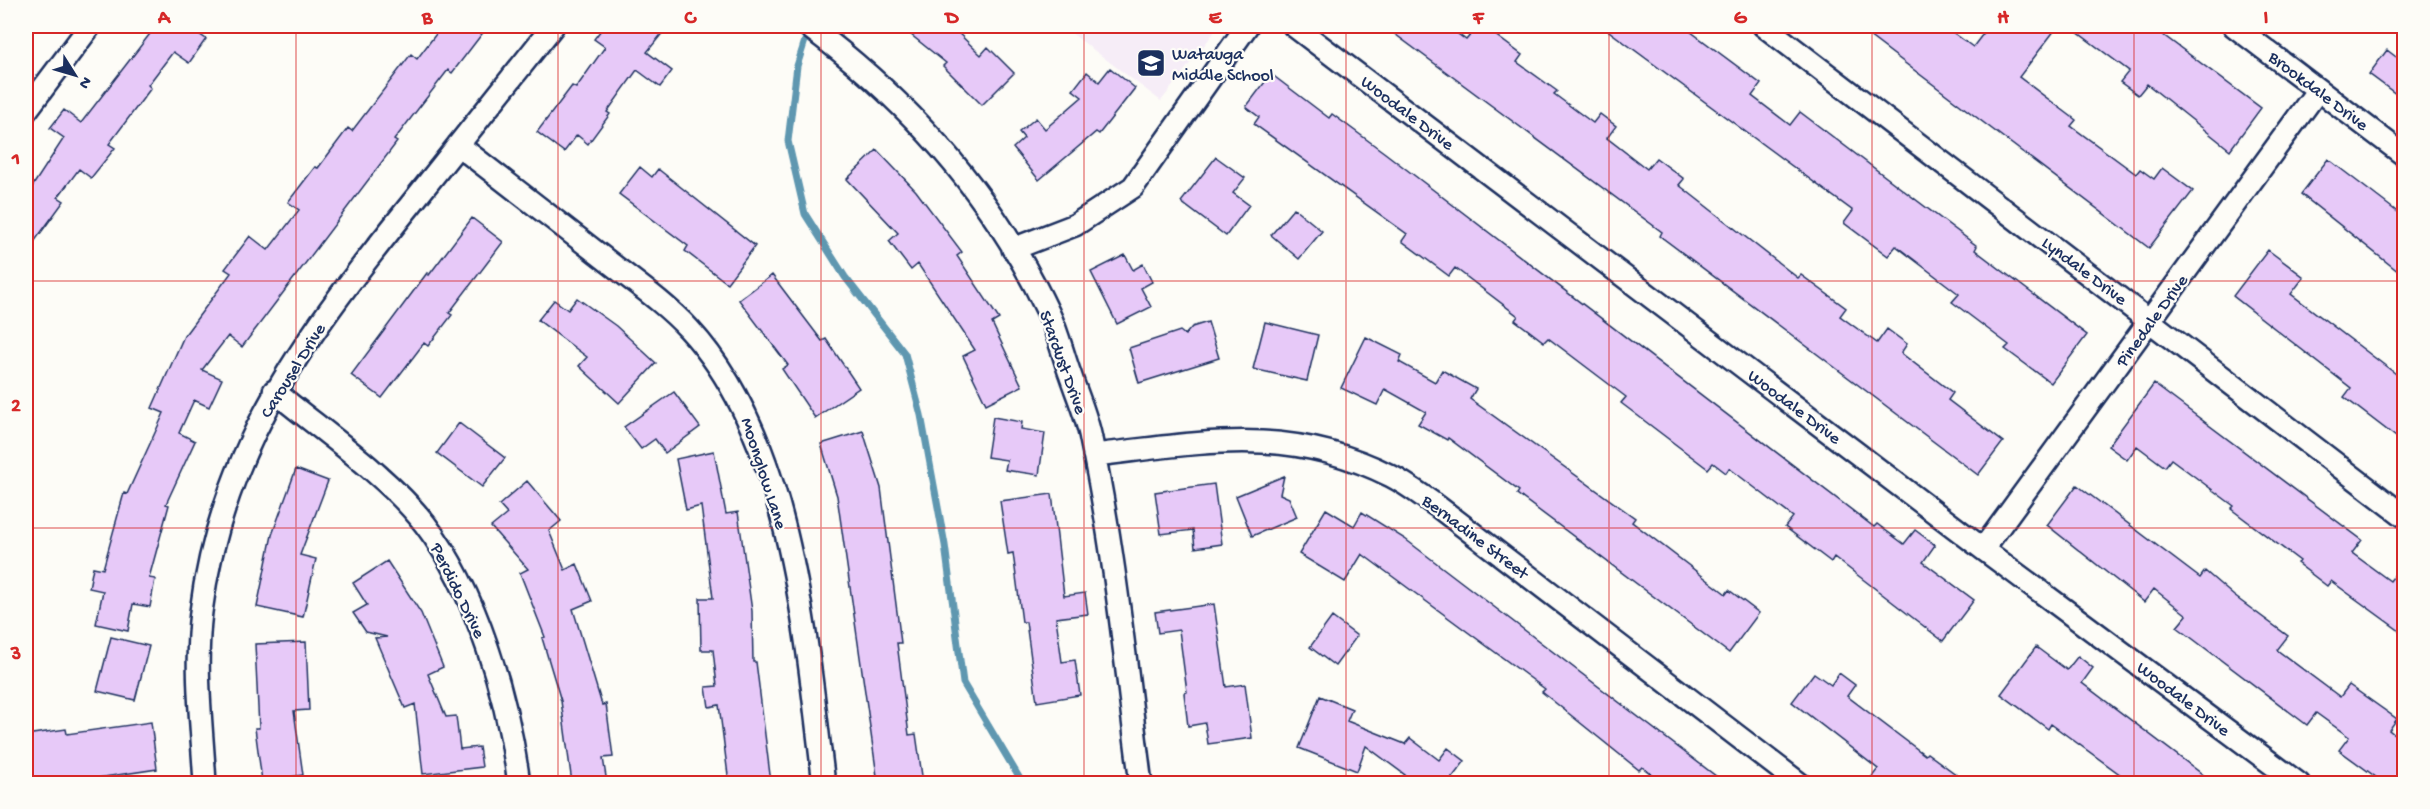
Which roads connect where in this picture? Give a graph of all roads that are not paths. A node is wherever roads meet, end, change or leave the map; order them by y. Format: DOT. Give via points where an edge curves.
graph roads {
  1 [pos="90,26"];
  2 [pos="553,26"];
  3 [pos="808,26"];
  4 [pos="1247,26"];
  5 [pos="1294,26"];
  6 [pos="1764,26"];
  7 [pos="2234,26"];
  8 [pos="2318,90"];
  9 [pos="26,111"];
  10 [pos="458,145"];
  11 [pos="2404,155"];
  12 [pos="1013,249"];
  13 [pos="2150,320"];
  14 [pos="274,391"];
  15 [pos="1094,455"];
  16 [pos="2404,516"];
  17 [pos="1983,549"];
  18 [pos="205,783"];
  19 [pos="519,783"];
  20 [pos="824,783"];
  21 [pos="1141,783"];
  22 [pos="1800,783"];
  23 [pos="2299,783"];
  1 -- 9 [label="street"];
  2 -- 10 [label="street, Carousel Drive"];
  3 -- 12 [label="street, Stardust Drive" via="894,98 937,142 972,185"];
  4 -- 12 [label="street" via="1133,187 1075,225"];
  5 -- 17 [label="street, Woodale Drive"];
  6 -- 13 [label="street, Lyndale Drive"];
  7 -- 8 [label="street, Brookdale Drive"];
  8 -- 11 [label="street, Brookdale Drive"];
  8 -- 13 [label="street, Pinedale Drive"];
  10 -- 14 [label="street, Carousel Drive" via="377,246"];
  10 -- 20 [label="street, Moonglow Lane" via="688,327 717,362 742,406 765,462 793,564"];
  12 -- 15 [label="street, Stardust Drive" via="1050,315"];
  13 -- 16 [label="street, Lyndale Drive"];
  13 -- 17 [label="street, Pinedale Drive"];
  14 -- 18 [label="street, Carousel Drive" via="225,499 201,612 198,672"];
  14 -- 19 [label="street, Perdido Drive" via="392,489 425,524 474,613 494,671"];
  15 -- 21 [label="street, Stardust Drive" via="1106,517"];
  15 -- 22 [label="street, Bernadine Street" via="1231,440 1273,440 1338,455 1393,476"];
  17 -- 23 [label="street, Woodale Drive"];
}
